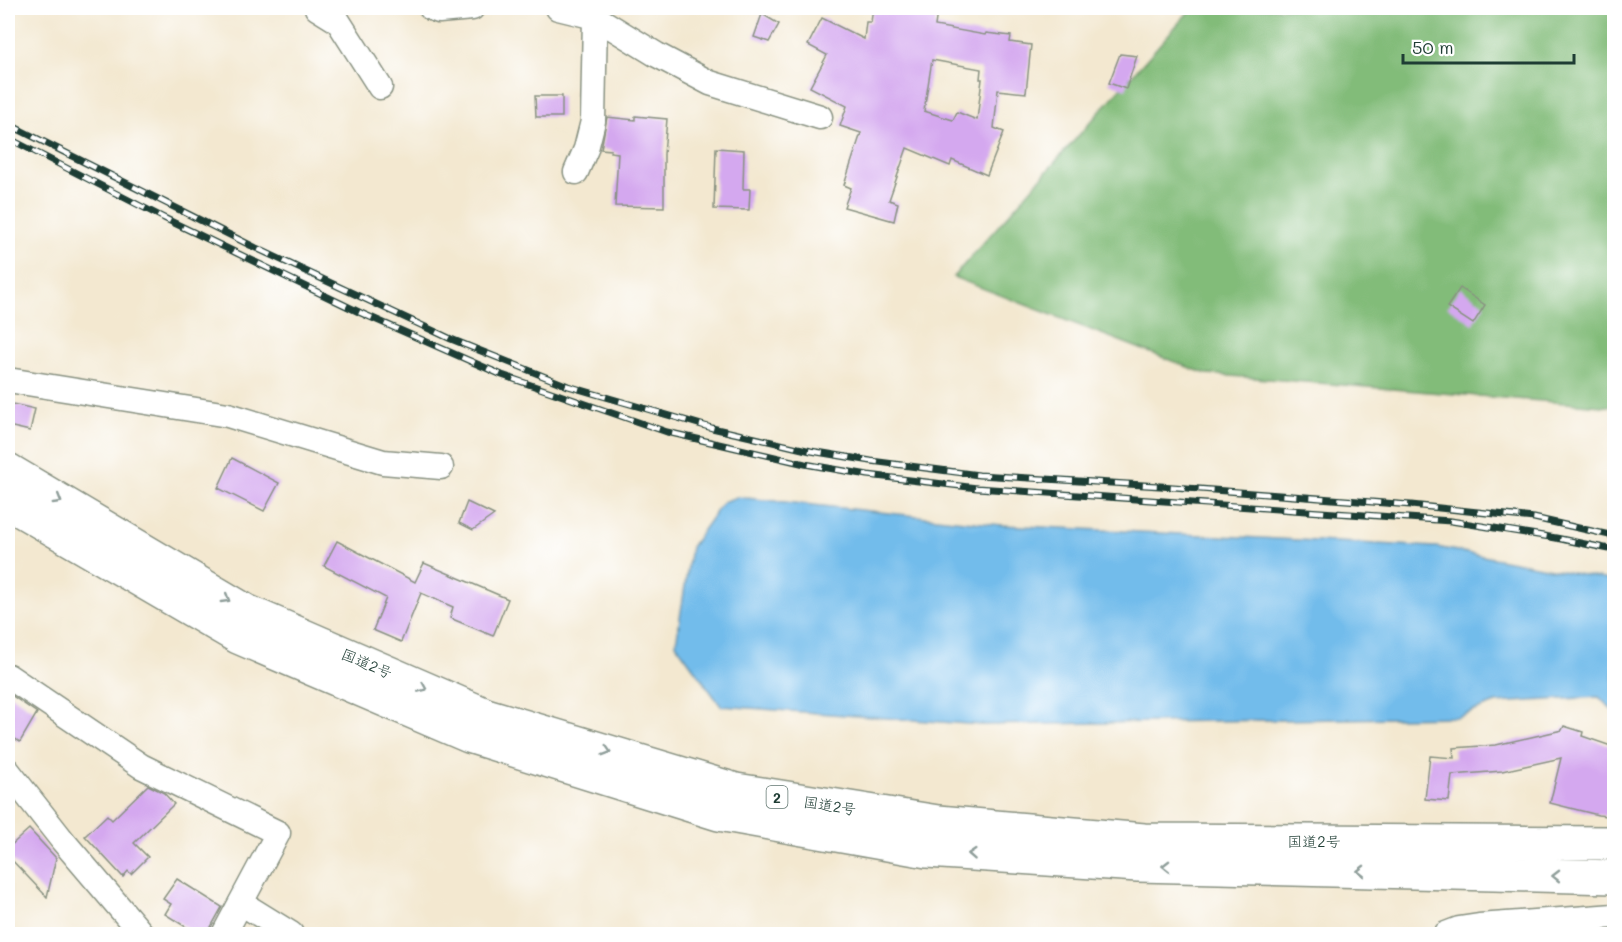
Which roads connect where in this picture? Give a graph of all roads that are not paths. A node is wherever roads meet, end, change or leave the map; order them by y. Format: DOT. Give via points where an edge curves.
graph roads {
  1 [pos="317,8"];
  2 [pos="431,8"];
  3 [pos="472,8"];
  4 [pos="558,8"];
  5 [pos="595,17"];
  6 [pos="381,87"];
  7 [pos="820,117"];
  8 [pos="576,172"];
  9 [pos="8,380"];
  10 [pos="441,467"];
  11 [pos="8,470"];
  12 [pos="8,503"];
  13 [pos="8,676"];
  14 [pos="8,771"];
  15 [pos="1614,843"];
  16 [pos="1614,878"];
  17 [pos="241,903"];
  18 [pos="1614,916"];
  19 [pos="142,934"];
  20 [pos="224,934"];
  21 [pos="291,934"];
  22 [pos="1446,934"];
  1 -- 6 [label="street" via="338,21"];
  2 -- 3 [label="street"];
  4 -- 5 [label="street"];
  5 -- 7 [label="street" via="710,83"];
  5 -- 8 [label="street" via="594,121"];
  9 -- 10 [label="street" via="228,415 383,462"];
  11 -- 15 [label="highway, 国道2号 / 2, one-way" via="246,611 486,715 736,790 938,822 1144,840"];
  16 -- 12 [label="highway, 国道2号 / 2, one-way" via="1138,866 939,852 719,814 469,736 238,637"];
  13 -- 17 [label="street" via="141,766 278,833"];
  14 -- 19 [label="street"];
  17 -- 20 [label="street"];
  17 -- 21 [label="street"];
  18 -- 22 [label="street" via="1479,926"];
}
